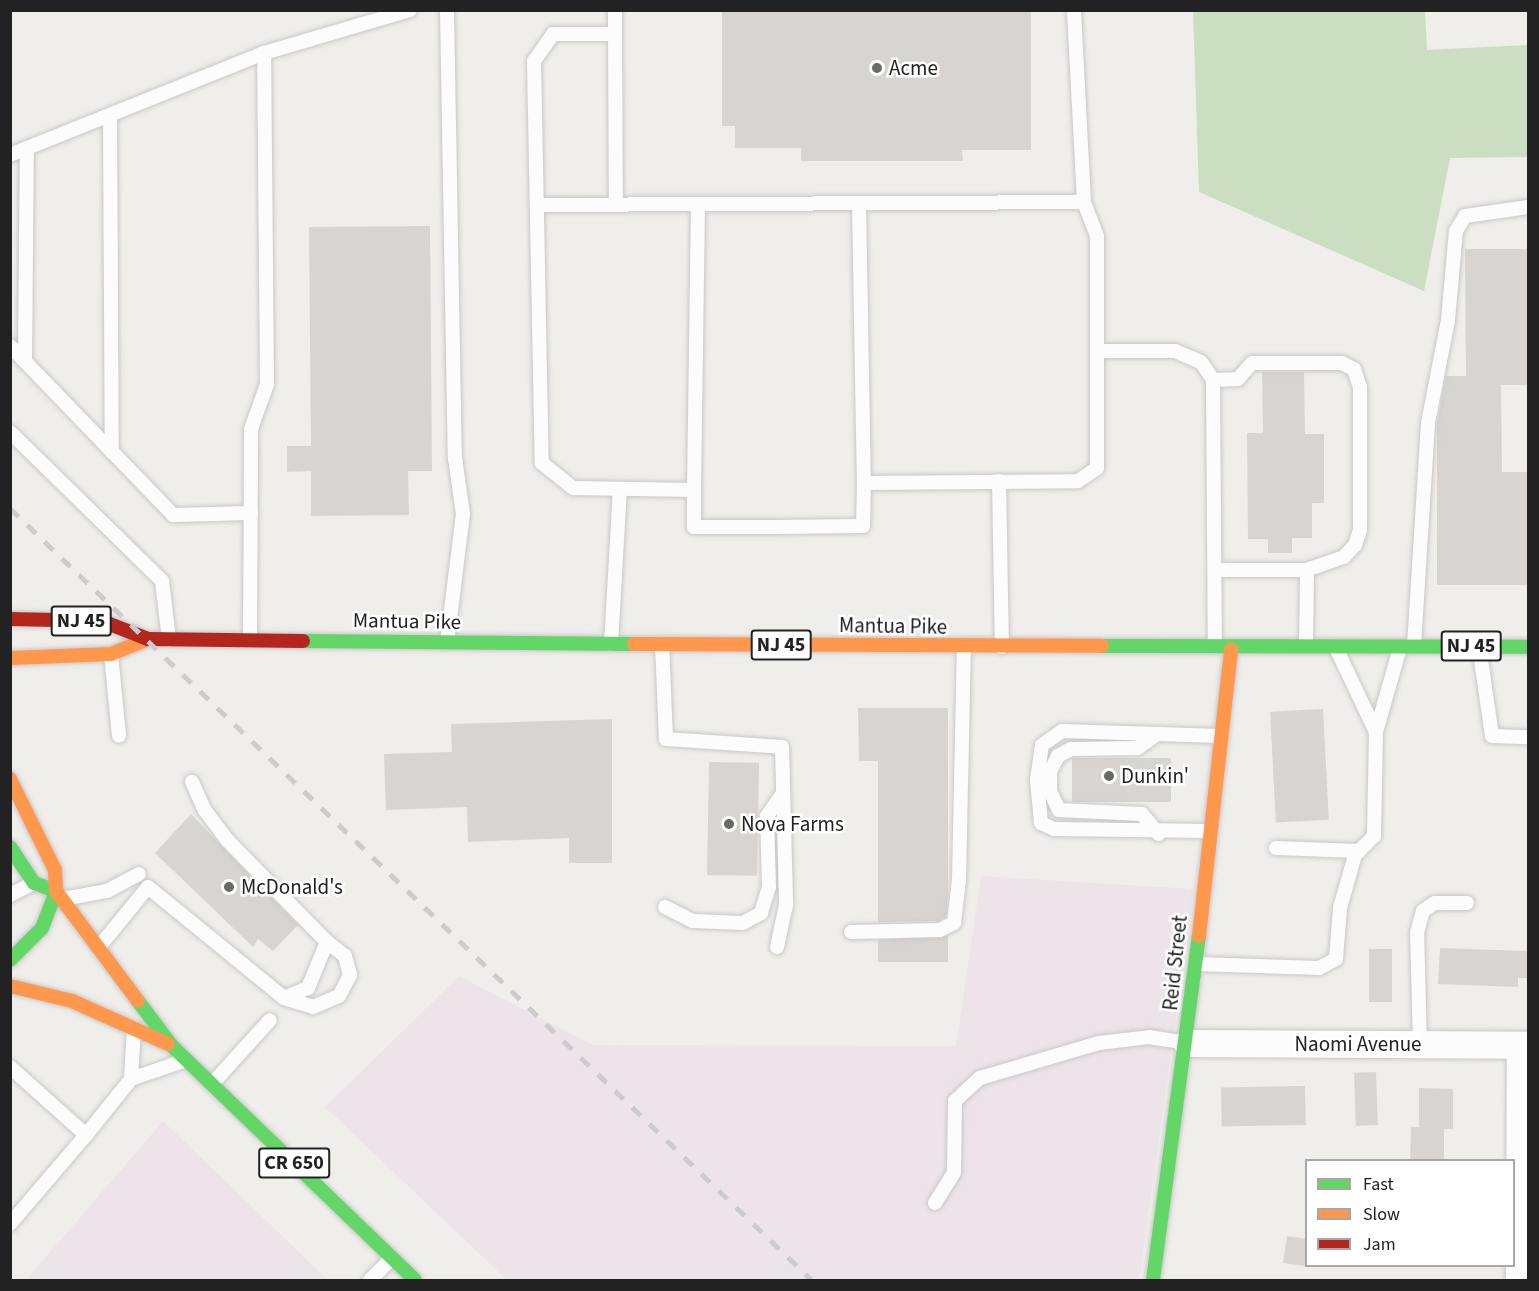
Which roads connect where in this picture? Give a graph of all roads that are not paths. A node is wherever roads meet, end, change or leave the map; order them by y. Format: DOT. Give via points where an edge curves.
graph roads {
  1 [pos="410,10"];
  2 [pos="447,10"];
  3 [pos="615,10"];
  4 [pos="1074,10"];
  5 [pos="615,34"];
  6 [pos="264,53"];
  7 [pos="110,115"];
  8 [pos="27,147"];
  9 [pos="10,155"];
  10 [pos="1084,202"];
  11 [pos="859,203"];
  12 [pos="698,204"];
  13 [pos="537,205"];
  14 [pos="616,205"];
  15 [pos="1528,207"];
  16 [pos="10,346"];
  17 [pos="1097,351"];
  18 [pos="25,361"];
  19 [pos="1213,380"];
  20 [pos="10,432"];
  21 [pos="112,452"];
  22 [pos="999,482"];
  23 [pos="864,483"];
  24 [pos="620,490"];
  25 [pos="694,490"];
  26 [pos="251,513"];
  27 [pos="1215,570"];
  28 [pos="1307,570"];
  29 [pos="10,619"];
  30 [pos="147,639"];
  31 [pos="168,640"];
  32 [pos="250,640"];
  33 [pos="447,642"];
  34 [pos="611,644"];
  35 [pos="662,644"];
  36 [pos="1215,645"];
  37 [pos="1306,646"];
  38 [pos="1335,646"];
  39 [pos="1407,646"];
  40 [pos="1479,646"];
  41 [pos="1528,646"];
  42 [pos="1002,647"];
  43 [pos="964,648"];
  44 [pos="1231,650"];
  45 [pos="111,654"];
  46 [pos="10,658"];
  47 [pos="1376,732"];
  48 [pos="1157,734"];
  49 [pos="119,736"];
  50 [pos="1221,736"];
  51 [pos="1528,737"];
  52 [pos="10,779"];
  53 [pos="192,782"];
  54 [pos="783,793"];
  55 [pos="1211,831"];
  56 [pos="1159,834"];
  57 [pos="10,847"];
  58 [pos="1276,848"];
  59 [pos="1359,851"];
  60 [pos="139,874"];
  61 [pos="34,883"];
  62 [pos="10,895"];
  63 [pos="60,895"];
  64 [pos="1467,903"];
  65 [pos="665,907"];
  66 [pos="851,932"];
  67 [pos="327,942"];
  68 [pos="99,947"];
  69 [pos="777,947"];
  70 [pos="10,960"];
  71 [pos="1196,964"];
  72 [pos="10,986"];
  73 [pos="284,998"];
  74 [pos="270,1020"];
  75 [pos="134,1029"];
  76 [pos="1187,1043"];
  77 [pos="1420,1045"];
  78 [pos="1524,1045"];
  79 [pos="172,1046"];
  80 [pos="187,1060"];
  81 [pos="10,1067"];
  82 [pos="131,1079"];
  83 [pos="212,1084"];
  84 [pos="86,1135"];
  85 [pos="935,1203"];
  86 [pos="10,1224"];
  87 [pos="392,1258"];
  88 [pos="370,1281"];
  89 [pos="416,1281"];
  90 [pos="1152,1281"];
  91 [pos="1518,1281"];
  1 -- 6 [label="lane"];
  2 -- 33 [label="lane" via="455,458 463,514"];
  3 -- 5 [label="lane"];
  4 -- 10 [label="lane"];
  5 -- 13 [label="lane" via="553,34 534,61"];
  5 -- 14 [label="lane"];
  6 -- 7 [label="lane"];
  6 -- 26 [label="lane" via="267,384 251,429"];
  7 -- 8 [label="lane"];
  7 -- 21 [label="lane"];
  8 -- 9 [label="lane"];
  8 -- 18 [label="lane"];
  10 -- 11 [label="lane"];
  10 -- 17 [label="lane" via="1097,236"];
  11 -- 12 [label="lane"];
  11 -- 23 [label="lane"];
  12 -- 14 [label="lane"];
  12 -- 25 [label="lane"];
  13 -- 14 [label="lane"];
  13 -- 24 [label="lane" via="542,463 573,488"];
  15 -- 39 [label="lane" via="1465,216 1456,231 1448,320 1431,402"];
  16 -- 18 [label="lane"];
  17 -- 19 [label="lane" via="1175,351 1201,362"];
  17 -- 22 [label="lane" via="1097,468 1078,481"];
  18 -- 21 [label="lane"];
  19 -- 27 [label="lane"];
  19 -- 28 [label="lane" via="1238,379 1252,363 1342,363 1359,376 1360,530 1344,557"];
  20 -- 31 [label="lane" via="162,581"];
  21 -- 26 [label="lane" via="173,515"];
  22 -- 23 [label="lane"];
  22 -- 42 [label="lane"];
  23 -- 25 [label="lane" via="863,526 694,527"];
  24 -- 25 [label="lane"];
  24 -- 34 [label="lane"];
  26 -- 32 [label="lane"];
  27 -- 28 [label="lane"];
  27 -- 36 [label="lane"];
  28 -- 37 [label="lane"];
  29 -- 30 [label="main road, Mantua Pike / NJ 45" via="102,621"];
  30 -- 31 [label="main road, Mantua Pike / NJ 45"];
  30 -- 45 [label="main road, Mantua Pike / NJ 45"];
  31 -- 32 [label="main road, Mantua Pike / NJ 45"];
  32 -- 33 [label="main road, Mantua Pike / NJ 45"];
  33 -- 34 [label="main road, Mantua Pike / NJ 45"];
  34 -- 35 [label="main road, Mantua Pike / NJ 45"];
  35 -- 43 [label="main road, Mantua Pike / NJ 45"];
  35 -- 54 [label="lane" via="666,739 782,747"];
  36 -- 42 [label="main road, Mantua Pike / NJ 45"];
  36 -- 44 [label="main road, Mantua Pike / NJ 45"];
  37 -- 38 [label="main road, Mantua Pike / NJ 45"];
  37 -- 44 [label="main road, Mantua Pike / NJ 45"];
  38 -- 39 [label="main road, Mantua Pike / NJ 45"];
  38 -- 47 [label="lane"];
  39 -- 40 [label="main road, Mantua Pike / NJ 45"];
  39 -- 47 [label="lane"];
  40 -- 41 [label="main road, Mantua Pike / NJ 45"];
  40 -- 51 [label="lane" via="1492,736"];
  42 -- 43 [label="main road, Mantua Pike / NJ 45"];
  43 -- 66 [label="lane" via="956,917 939,930"];
  44 -- 50 [label="main road, Reid Street"];
  45 -- 46 [label="main road, Mantua Pike / NJ 45"];
  45 -- 49 [label="lane"];
  47 -- 59 [label="lane" via="1374,836"];
  48 -- 50 [label="lane"];
  48 -- 56 [label="lane" via="1138,748 1071,749 1058,756 1050,782 1059,810 1142,814"];
  48 -- 56 [label="lane" via="1062,731 1042,745 1037,780 1041,823 1054,829"];
  50 -- 55 [label="main road, Reid Street"];
  52 -- 63 [label="main road, CR 650" via="55,870"];
  53 -- 67 [label="lane" via="205,811 228,841"];
  54 -- 65 [label="lane" via="767,816 769,887 761,913 742,923 693,921"];
  54 -- 69 [label="lane" via="786,905"];
  55 -- 56 [label="lane"];
  55 -- 71 [label="main road, Reid Street"];
  57 -- 61 [label="main road"];
  58 -- 59 [label="lane"];
  59 -- 71 [label="lane" via="1340,908 1336,959 1319,968"];
  60 -- 63 [label="lane" via="107,891"];
  61 -- 62 [label="lane"];
  61 -- 63 [label="main road"];
  63 -- 68 [label="main road, CR 650"];
  63 -- 70 [label="main road" via="42,928"];
  64 -- 77 [label="lane" via="1435,903 1424,911 1417,933"];
  67 -- 73 [label="lane" via="308,988"];
  67 -- 73 [label="lane" via="345,956 350,975 339,996 313,1007"];
  68 -- 73 [label="lane" via="148,887"];
  68 -- 79 [label="main road, CR 650"];
  71 -- 76 [label="main road, Reid Street"];
  72 -- 75 [label="main road" via="72,1001"];
  74 -- 83 [label="lane"];
  75 -- 79 [label="main road"];
  75 -- 82 [label="lane"];
  76 -- 77 [label="street, Naomi Avenue"];
  76 -- 85 [label="lane" via="1149,1037 1099,1043 980,1078 956,1101 954,1172"];
  76 -- 90 [label="main road, Reid Street"];
  77 -- 78 [label="street, Naomi Avenue"];
  78 -- 91 [label="street"];
  79 -- 80 [label="main road, CR 650"];
  80 -- 82 [label="lane"];
  80 -- 83 [label="main road, CR 650"];
  81 -- 84 [label="lane"];
  82 -- 84 [label="lane"];
  83 -- 87 [label="main road, CR 650"];
  84 -- 86 [label="lane"];
  87 -- 88 [label="lane"];
  87 -- 89 [label="main road, CR 650"];
}
